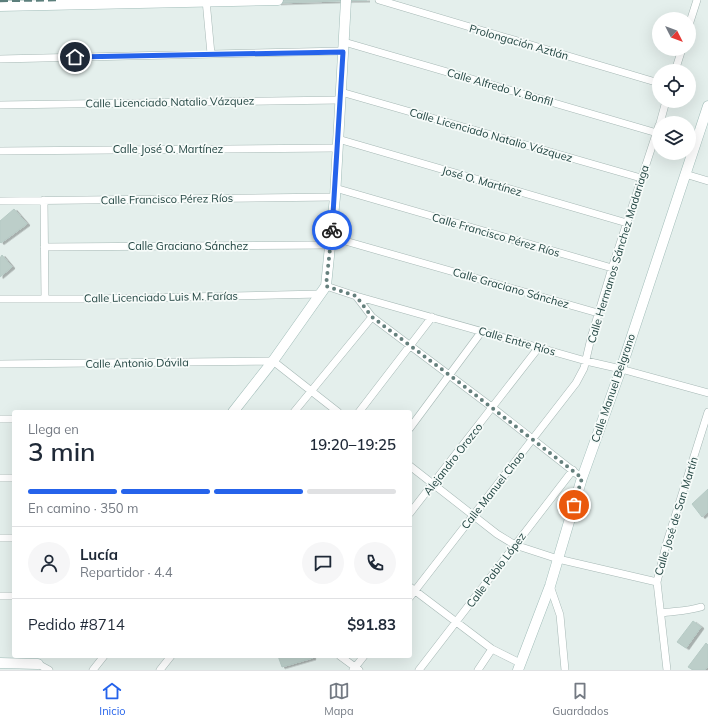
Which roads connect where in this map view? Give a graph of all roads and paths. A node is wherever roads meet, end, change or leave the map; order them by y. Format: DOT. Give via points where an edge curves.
graph roads {
  1 [pos="206,0"];
  2 [pos="223,0"];
  3 [pos="278,0"];
  4 [pos="346,0"];
  5 [pos="378,0"];
  6 [pos="697,0"];
  7 [pos="0,6"];
  8 [pos="693,12"];
  9 [pos="343,47"];
  10 [pos="211,54"];
  11 [pos="0,59"];
  12 [pos="652,81"];
  13 [pos="340,96"];
  14 [pos="0,105"];
  15 [pos="708,106"];
  16 [pos="652,132"];
  17 [pos="337,144"];
  18 [pos="652,147"];
  19 [pos="0,151"];
  20 [pos="685,174"];
  21 [pos="641,178"];
  22 [pos="708,181"];
  23 [pos="335,192"];
  24 [pos="44,200"];
  25 [pos="0,201"];
  26 [pos="626,223"];
  27 [pos="331,241"];
  28 [pos="44,247"];
  29 [pos="612,268"];
  30 [pos="324,290"];
  31 [pos="356,296"];
  32 [pos="0,299"];
  33 [pos="46,300"];
  34 [pos="598,313"];
  35 [pos="372,317"];
  36 [pos="432,317"];
  37 [pos="482,331"];
  38 [pos="410,345"];
  39 [pos="539,347"];
  40 [pos="586,360"];
  41 [pos="273,361"];
  42 [pos="0,364"];
  43 [pos="620,369"];
  44 [pos="450,375"];
  45 [pos="311,391"];
  46 [pos="708,393"];
  47 [pos="493,408"];
  48 [pos="235,410"];
  49 [pos="296,410"];
  50 [pos="335,410"];
  51 [pos="361,410"];
  52 [pos="708,412"];
  53 [pos="0,419"];
  54 [pos="12,419"];
  55 [pos="412,425"];
  56 [pos="532,438"];
  57 [pos="412,467"];
  58 [pos="574,470"];
  59 [pos="0,478"];
  60 [pos="12,478"];
  61 [pos="582,478"];
  62 [pos="434,483"];
  63 [pos="412,510"];
  64 [pos="473,516"];
  65 [pos="0,538"];
  66 [pos="12,538"];
  67 [pos="515,545"];
  68 [pos="558,559"];
  69 [pos="657,582"];
  70 [pos="550,586"];
  71 [pos="412,591"];
  72 [pos="0,596"];
  73 [pos="12,596"];
  74 [pos="702,607"];
  75 [pos="661,613"];
  76 [pos="456,623"];
  77 [pos="492,649"];
  78 [pos="102,658"];
  79 [pos="169,658"];
  80 [pos="342,658"];
  81 [pos="363,658"];
  82 [pos="0,663"];
  83 [pos="38,663"];
  84 [pos="519,667"];
  85 [pos="356,669"];
  86 [pos="49,670"];
  87 [pos="93,670"];
  88 [pos="160,670"];
  89 [pos="419,670"];
  90 [pos="478,670"];
  91 [pos="565,670"];
  92 [pos="668,670"];
  1 -- 2 [label="street"];
  1 -- 7 [label="street"];
  1 -- 10 [label="street"];
  2 -- 3 [label="street"];
  4 -- 9 [label="street"];
  5 -- 12 [label="street, Prolongación Aztlán"];
  6 -- 8 [label="street"];
  9 -- 10 [label="street, Calle Alfredo V. Bonfil"];
  9 -- 13 [label="street"];
  9 -- 16 [label="street, Calle Alfredo V. Bonfil"];
  10 -- 11 [label="street, Calle Alfredo V. Bonfil"];
  13 -- 14 [label="street, Calle Licenciado Natalio Vázquez"];
  13 -- 17 [label="street"];
  13 -- 21 [label="street, Calle Licenciado Natalio Vázquez"];
  15 -- 20 [label="street, Calle Manuel Belgrano"];
  17 -- 19 [label="street, Calle José O. Martínez"];
  17 -- 23 [label="street"];
  17 -- 26 [label="street, José O. Martínez"];
  18 -- 21 [label="street, Calle Hermanos Sánchez Madariaga"];
  20 -- 22 [label="street"];
  20 -- 43 [label="street, Calle Manuel Belgrano"];
  21 -- 26 [label="street, Calle Hermanos Sánchez Madariaga"];
  23 -- 24 [label="street, Calle Francisco Pérez Ríos"];
  23 -- 27 [label="street"];
  23 -- 29 [label="street, Calle Francisco Pérez Ríos"];
  24 -- 25 [label="street, Calle Francisco Pérez Ríos"];
  24 -- 28 [label="street"];
  26 -- 29 [label="street, Calle Hermanos Sánchez Madariaga"];
  27 -- 28 [label="street, Calle Graciano Sánchez"];
  27 -- 30 [label="street"];
  27 -- 34 [label="street, Calle Graciano Sánchez"];
  28 -- 33 [label="street"];
  29 -- 34 [label="street, Calle Hermanos Sánchez Madariaga"];
  30 -- 31 [label="street, Calle Entre Ríos"];
  30 -- 33 [label="street, Calle Licenciado Luis M. Farías"];
  30 -- 41 [label="street"];
  31 -- 35 [label="street"];
  31 -- 36 [label="street, Calle Entre Ríos"];
  32 -- 33 [label="street, Calle Licenciado Luis M. Farías"];
  34 -- 40 [label="street, Calle Hermanos Sánchez Madariaga"];
  35 -- 38 [label="street"];
  35 -- 45 [label="street"];
  36 -- 37 [label="street, Calle Entre Ríos"];
  36 -- 38 [label="street"];
  37 -- 39 [label="street, Calle Entre Ríos"];
  37 -- 44 [label="street"];
  38 -- 44 [label="street"];
  38 -- 51 [label="street"];
  39 -- 40 [label="street, Calle Entre Ríos"];
  39 -- 47 [label="street, Alejandro Orozco"];
  40 -- 43 [label="street, Calle Entre Ríos"];
  40 -- 56 [label="street, Calle Manuel Chao" via="576,383"];
  41 -- 42 [label="street, Calle Antonio Dávila"];
  41 -- 45 [label="street"];
  41 -- 48 [label="street"];
  43 -- 46 [label="street, Calle Entre Ríos"];
  43 -- 61 [label="street, Calle Manuel Belgrano"];
  44 -- 47 [label="street"];
  44 -- 55 [label="street"];
  45 -- 49 [label="street"];
  45 -- 50 [label="street"];
  47 -- 56 [label="street"];
  47 -- 62 [label="street, Alejandro Orozco"];
  52 -- 69 [label="street, Calle José de San Martín" via="666,545"];
  53 -- 54 [label="street"];
  56 -- 58 [label="street"];
  56 -- 64 [label="street, Calle Manuel Chao"];
  57 -- 62 [label="street"];
  58 -- 61 [label="street"];
  58 -- 67 [label="street, Calle Pablo López"];
  59 -- 60 [label="street"];
  61 -- 68 [label="street, Calle Manuel Belgrano"];
  62 -- 63 [label="street, Alejandro Orozco"];
  62 -- 64 [label="street"];
  64 -- 67 [label="street"];
  64 -- 71 [label="street, Calle Manuel Chao"];
  65 -- 66 [label="street"];
  67 -- 68 [label="street"];
  67 -- 76 [label="street, Calle Pablo López"];
  68 -- 69 [label="street"];
  68 -- 70 [label="street, Calle Manuel Belgrano"];
  69 -- 75 [label="street, Calle José de San Martín"];
  70 -- 84 [label="street, Calle Manuel Belgrano"];
  70 -- 91 [label="street" via="560,615"];
  71 -- 76 [label="street"];
  72 -- 73 [label="street"];
  74 -- 75 [label="street"];
  75 -- 92 [label="street, Calle José de San Martín"];
  76 -- 77 [label="street"];
  76 -- 89 [label="street, Calle Pablo López"];
  77 -- 84 [label="street"];
  77 -- 90 [label="street"];
  78 -- 87 [label="street"];
  79 -- 88 [label="street"];
  80 -- 85 [label="street"];
  81 -- 85 [label="street"];
  82 -- 83 [label="street"];
  83 -- 86 [label="street"];
}
